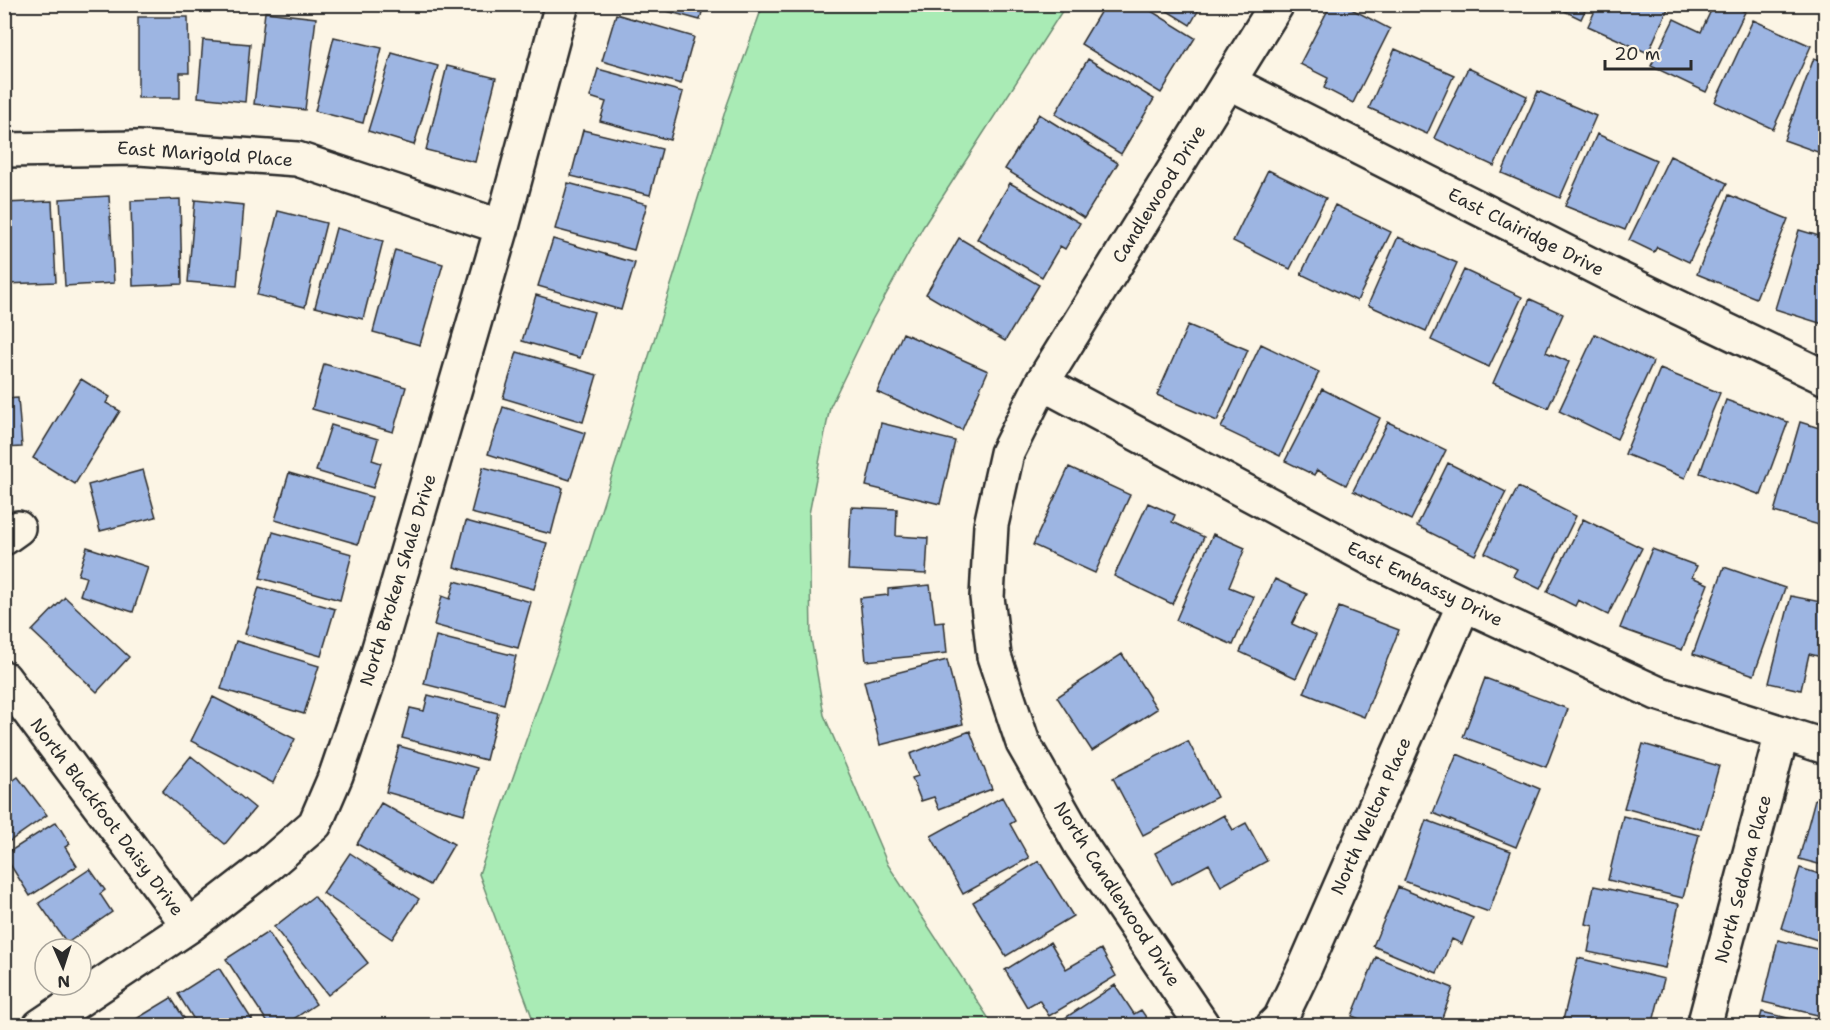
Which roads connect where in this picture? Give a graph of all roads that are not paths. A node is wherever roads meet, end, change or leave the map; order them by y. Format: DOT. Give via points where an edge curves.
graph roads {
  1 [pos="562,4"];
  2 [pos="1277,4"];
  3 [pos="1229,82"];
  4 [pos="4,150"];
  5 [pos="502,227"];
  6 [pos="1826,378"];
  7 [pos="1042,383"];
  8 [pos="1464,604"];
  9 [pos="4,678"];
  10 [pos="1782,733"];
  11 [pos="1826,747"];
  12 [pos="189,926"];
  13 [pos="40,1026"];
  14 [pos="1203,1026"];
  15 [pos="1273,1026"];
  16 [pos="1704,1026"];
  1 -- 5 [label="street, North Broken Shale Drive"];
  2 -- 3 [label="street, Candlewood Drive"];
  3 -- 6 [label="street, East Clairidge Drive" via="1611,275"];
  3 -- 7 [label="street, Candlewood Drive"];
  4 -- 5 [label="street, East Marigold Place" via="139,148 297,159"];
  5 -- 12 [label="street, North Broken Shale Drive" via="377,656 315,824"];
  7 -- 8 [label="street, East Embassy Drive" via="1381,564"];
  7 -- 14 [label="street, North Candlewood Drive" via="1007,453 991,525 987,597 994,656 1028,753 1082,846"];
  8 -- 10 [label="street, East Embassy Drive" via="1657,693"];
  8 -- 15 [label="street, North Welton Place" via="1306,965"];
  9 -- 12 [label="street, North Blackfoot Daisy Drive"];
  10 -- 11 [label="street, East Embassy Drive"];
  10 -- 16 [label="street, North Sedona Place"];
  12 -- 13 [label="street, North Broken Shale Drive"];
}
